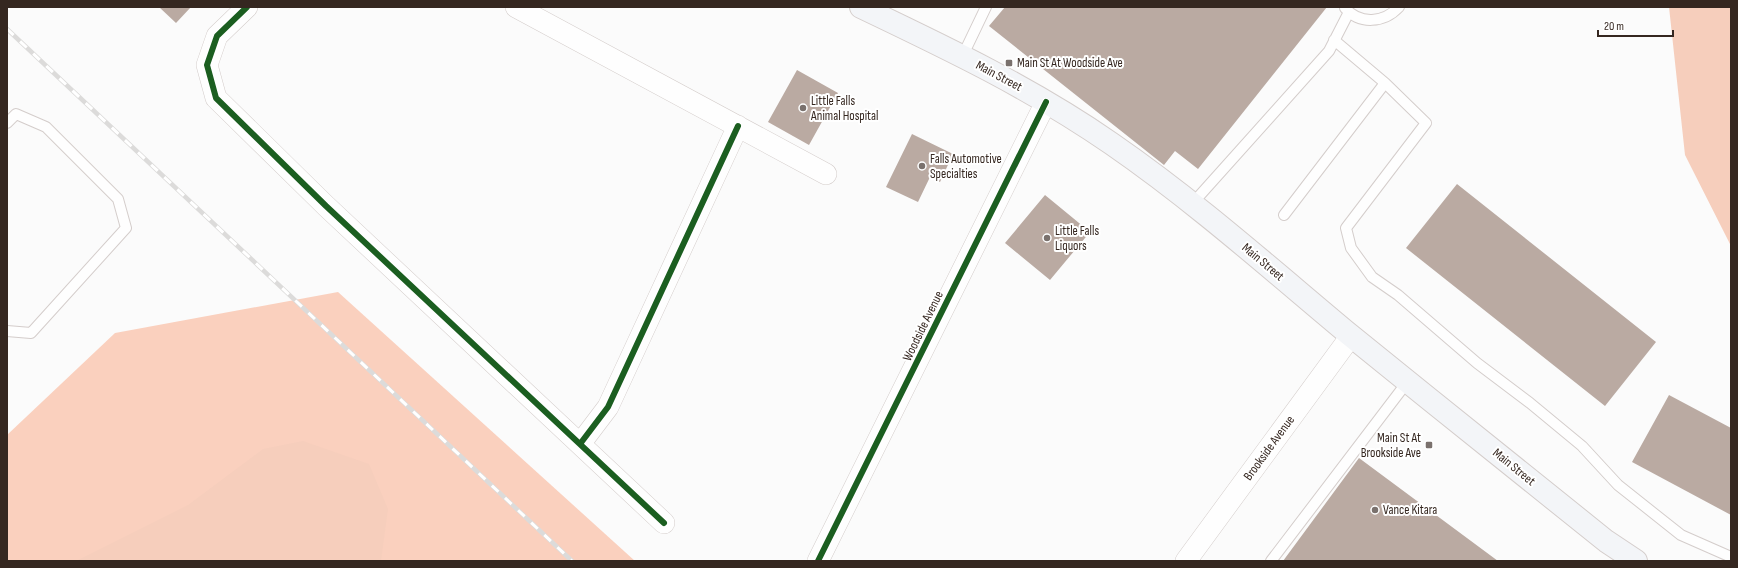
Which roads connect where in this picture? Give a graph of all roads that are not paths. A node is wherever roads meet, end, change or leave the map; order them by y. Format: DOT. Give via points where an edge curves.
graph roads {
  1 [pos="247,7"];
  2 [pos="516,7"];
  3 [pos="861,7"];
  4 [pos="986,7"];
  5 [pos="1399,7"];
  6 [pos="1347,9"];
  7 [pos="1334,40"];
  8 [pos="963,55"];
  9 [pos="1385,83"];
  10 [pos="1046,102"];
  11 [pos="7,123"];
  12 [pos="738,126"];
  13 [pos="826,174"];
  14 [pos="1192,204"];
  15 [pos="1284,215"];
  16 [pos="7,331"];
  17 [pos="1351,336"];
  18 [pos="1408,381"];
  19 [pos="580,444"];
  20 [pos="664,523"];
  21 [pos="1731,557"];
  22 [pos="818,561"];
  23 [pos="1186,561"];
  24 [pos="1271,561"];
  25 [pos="1636,561"];
  1 -- 19 [label="street" via="218,36 207,65 216,98 326,206"];
  2 -- 12 [label="street"];
  3 -- 8 [label="main road, Main Street"];
  4 -- 8 [label="lane"];
  5 -- 6 [label="lane" via="1393,14 1371,21 1359,18"];
  6 -- 7 [label="lane"];
  7 -- 9 [label="lane"];
  7 -- 14 [label="lane" via="1329,51"];
  8 -- 10 [label="main road, Main Street"];
  9 -- 15 [label="lane"];
  9 -- 21 [label="lane" via="1426,123 1346,228 1352,248 1372,277 1398,295 1582,446 1618,485 1682,535"];
  10 -- 14 [label="main road, Main Street" via="1112,144"];
  10 -- 22 [label="street, Woodside Avenue"];
  11 -- 16 [label="lane" via="16,114 46,127 118,199 126,228 31,332"];
  12 -- 13 [label="street"];
  12 -- 19 [label="street" via="608,407"];
  14 -- 17 [label="main road, Main Street"];
  17 -- 18 [label="main road, Main Street"];
  17 -- 23 [label="street, Brookside Avenue"];
  18 -- 24 [label="lane"];
  18 -- 25 [label="main road, Main Street" via="1606,541"];
  19 -- 20 [label="street"];
}
